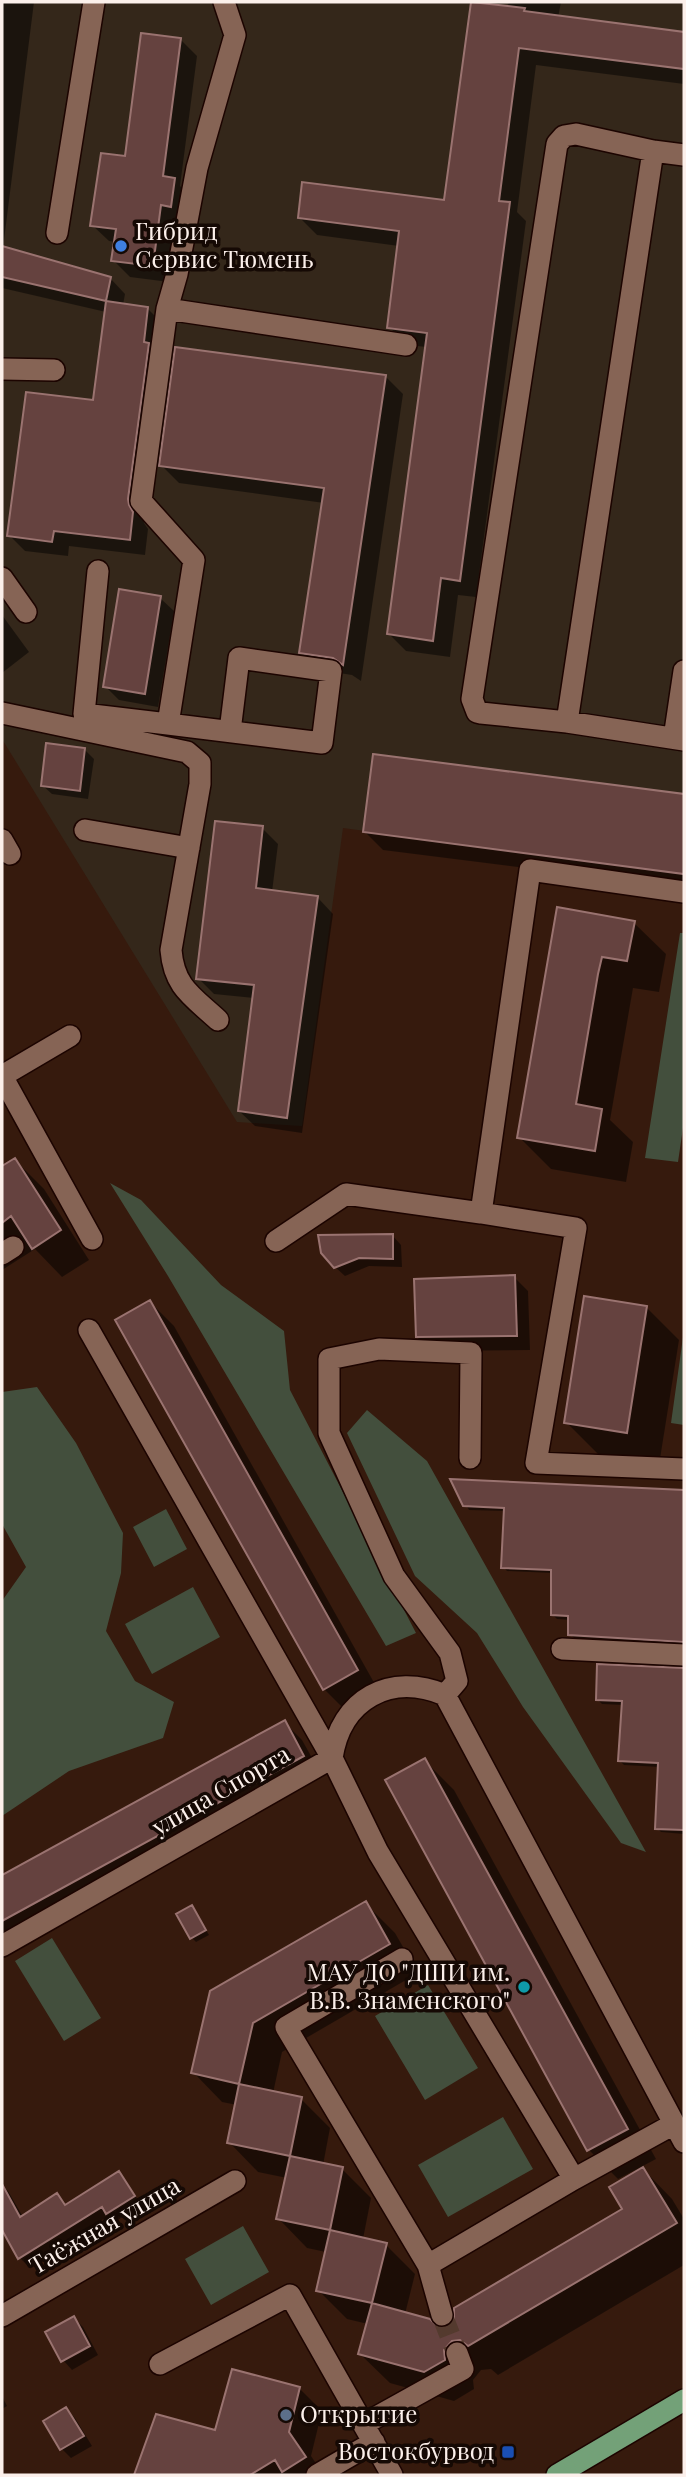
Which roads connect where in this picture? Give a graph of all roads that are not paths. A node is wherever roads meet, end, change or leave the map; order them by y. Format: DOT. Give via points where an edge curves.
graph roads {
  1 [pos="94,2"];
  2 [pos="224,2"];
  3 [pos="653,151"];
  4 [pos="684,155"];
  5 [pos="57,233"];
  6 [pos="167,309"];
  7 [pos="406,345"];
  8 [pos="2,369"];
  9 [pos="54,370"];
  10 [pos="98,571"];
  11 [pos="2,578"];
  12 [pos="26,612"];
  13 [pos="684,671"];
  14 [pos="2,713"];
  15 [pos="567,722"];
  16 [pos="168,724"];
  17 [pos="230,731"];
  18 [pos="679,739"];
  19 [pos="85,830"];
  20 [pos="189,848"];
  21 [pos="684,892"];
  22 [pos="218,1020"];
  23 [pos="70,1036"];
  24 [pos="2,1076"];
  25 [pos="481,1213"];
  26 [pos="92,1239"];
  27 [pos="276,1241"];
  28 [pos="89,1330"];
  29 [pos="470,1458"];
  30 [pos="684,1469"];
  31 [pos="562,1649"];
  32 [pos="684,1655"];
  33 [pos="445,1695"];
  34 [pos="332,1758"];
  35 [pos="2,1946"];
  36 [pos="402,1959"];
  37 [pos="679,2133"];
  38 [pos="574,2179"];
  39 [pos="235,2181"];
  40 [pos="428,2265"];
  41 [pos="442,2315"];
  42 [pos="2,2316"];
  43 [pos="457,2353"];
  44 [pos="160,2364"];
  45 [pos="684,2400"];
  46 [pos="369,2433"];
  47 [pos="317,2475"];
  48 [pos="392,2475"];
  49 [pos="557,2475"];
  1 -- 5 [label="street"];
  2 -- 6 [label="street" via="235,35 197,168"];
  3 -- 4 [label="street"];
  3 -- 15 [label="street"];
  3 -- 15 [label="street" via="576,134 564,136 557,144 472,699 477,712"];
  6 -- 7 [label="street"];
  6 -- 16 [label="street" via="141,501 194,560"];
  8 -- 9 [label="street"];
  10 -- 16 [label="street" via="84,713"];
  11 -- 12 [label="street"];
  13 -- 18 [label="street"];
  14 -- 20 [label="street" via="187,752 200,763"];
  15 -- 18 [label="street"];
  16 -- 17 [label="street"];
  17 -- 17 [label="street" via="322,743 331,671 239,659"];
  19 -- 20 [label="street"];
  20 -- 22 [label="street" via="171,950 173,967 179,983"];
  21 -- 25 [label="street" via="530,870"];
  23 -- 24 [label="street"];
  24 -- 26 [label="street"];
  25 -- 27 [label="street" via="346,1194"];
  25 -- 30 [label="street" via="576,1228 536,1462"];
  28 -- 34 [label="street"];
  29 -- 33 [label="street" via="471,1353 379,1349 329,1359 329,1433 394,1576 450,1654 457,1681"];
  31 -- 32 [label="street"];
  33 -- 34 [label="street" via="424,1687 400,1686 371,1695 343,1722"];
  33 -- 37 [label="street"];
  34 -- 35 [label="street, улица Спорта"];
  34 -- 38 [label="street" via="378,1852"];
  36 -- 40 [label="street" via="286,2027"];
  37 -- 38 [label="street"];
  38 -- 40 [label="street"];
  39 -- 42 [label="street, Таёжная улица"];
  40 -- 41 [label="street"];
  43 -- 46 [label="street" via="463,2369"];
  44 -- 46 [label="street" via="290,2295"];
  45 -- 49 [label="main road"];
  46 -- 47 [label="street"];
  46 -- 48 [label="street"];
}
